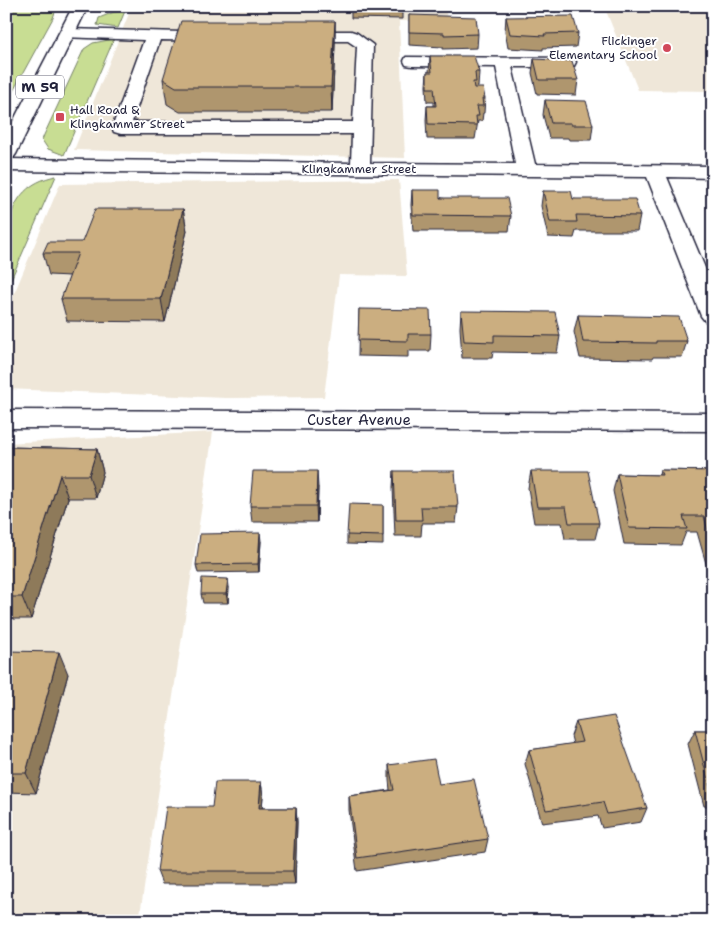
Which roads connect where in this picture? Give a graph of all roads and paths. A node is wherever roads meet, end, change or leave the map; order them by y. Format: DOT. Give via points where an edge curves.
graph roads {
  1 [pos="81,6"];
  2 [pos="67,34"];
  3 [pos="153,36"];
  4 [pos="232,36"];
  5 [pos="282,36"];
  6 [pos="412,61"];
  7 [pos="503,62"];
  8 [pos="568,62"];
  9 [pos="362,128"];
  10 [pos="6,154"];
  11 [pos="6,166"];
  12 [pos="360,169"];
  13 [pos="526,170"];
  14 [pos="654,171"];
  15 [pos="713,172"];
  16 [pos="713,316"];
  17 [pos="6,419"];
  18 [pos="713,422"];
  1 -- 2 [label="main road, M 59"];
  2 -- 3 [label="main road"];
  2 -- 10 [label="main road, M 59"];
  3 -- 4 [label="main road"];
  3 -- 9 [label="main road" via="121,128"];
  5 -- 9 [label="main road" via="351,36 365,45"];
  6 -- 7 [label="main road"];
  7 -- 8 [label="main road"];
  7 -- 13 [label="main road"];
  9 -- 12 [label="main road"];
  11 -- 12 [label="main road, Klingkammer Street"];
  12 -- 13 [label="main road, Klingkammer Street"];
  13 -- 14 [label="main road, Klingkammer Street"];
  14 -- 15 [label="main road, Klingkammer Street"];
  14 -- 16 [label="main road"];
  17 -- 18 [label="main road, Custer Avenue"];
}
